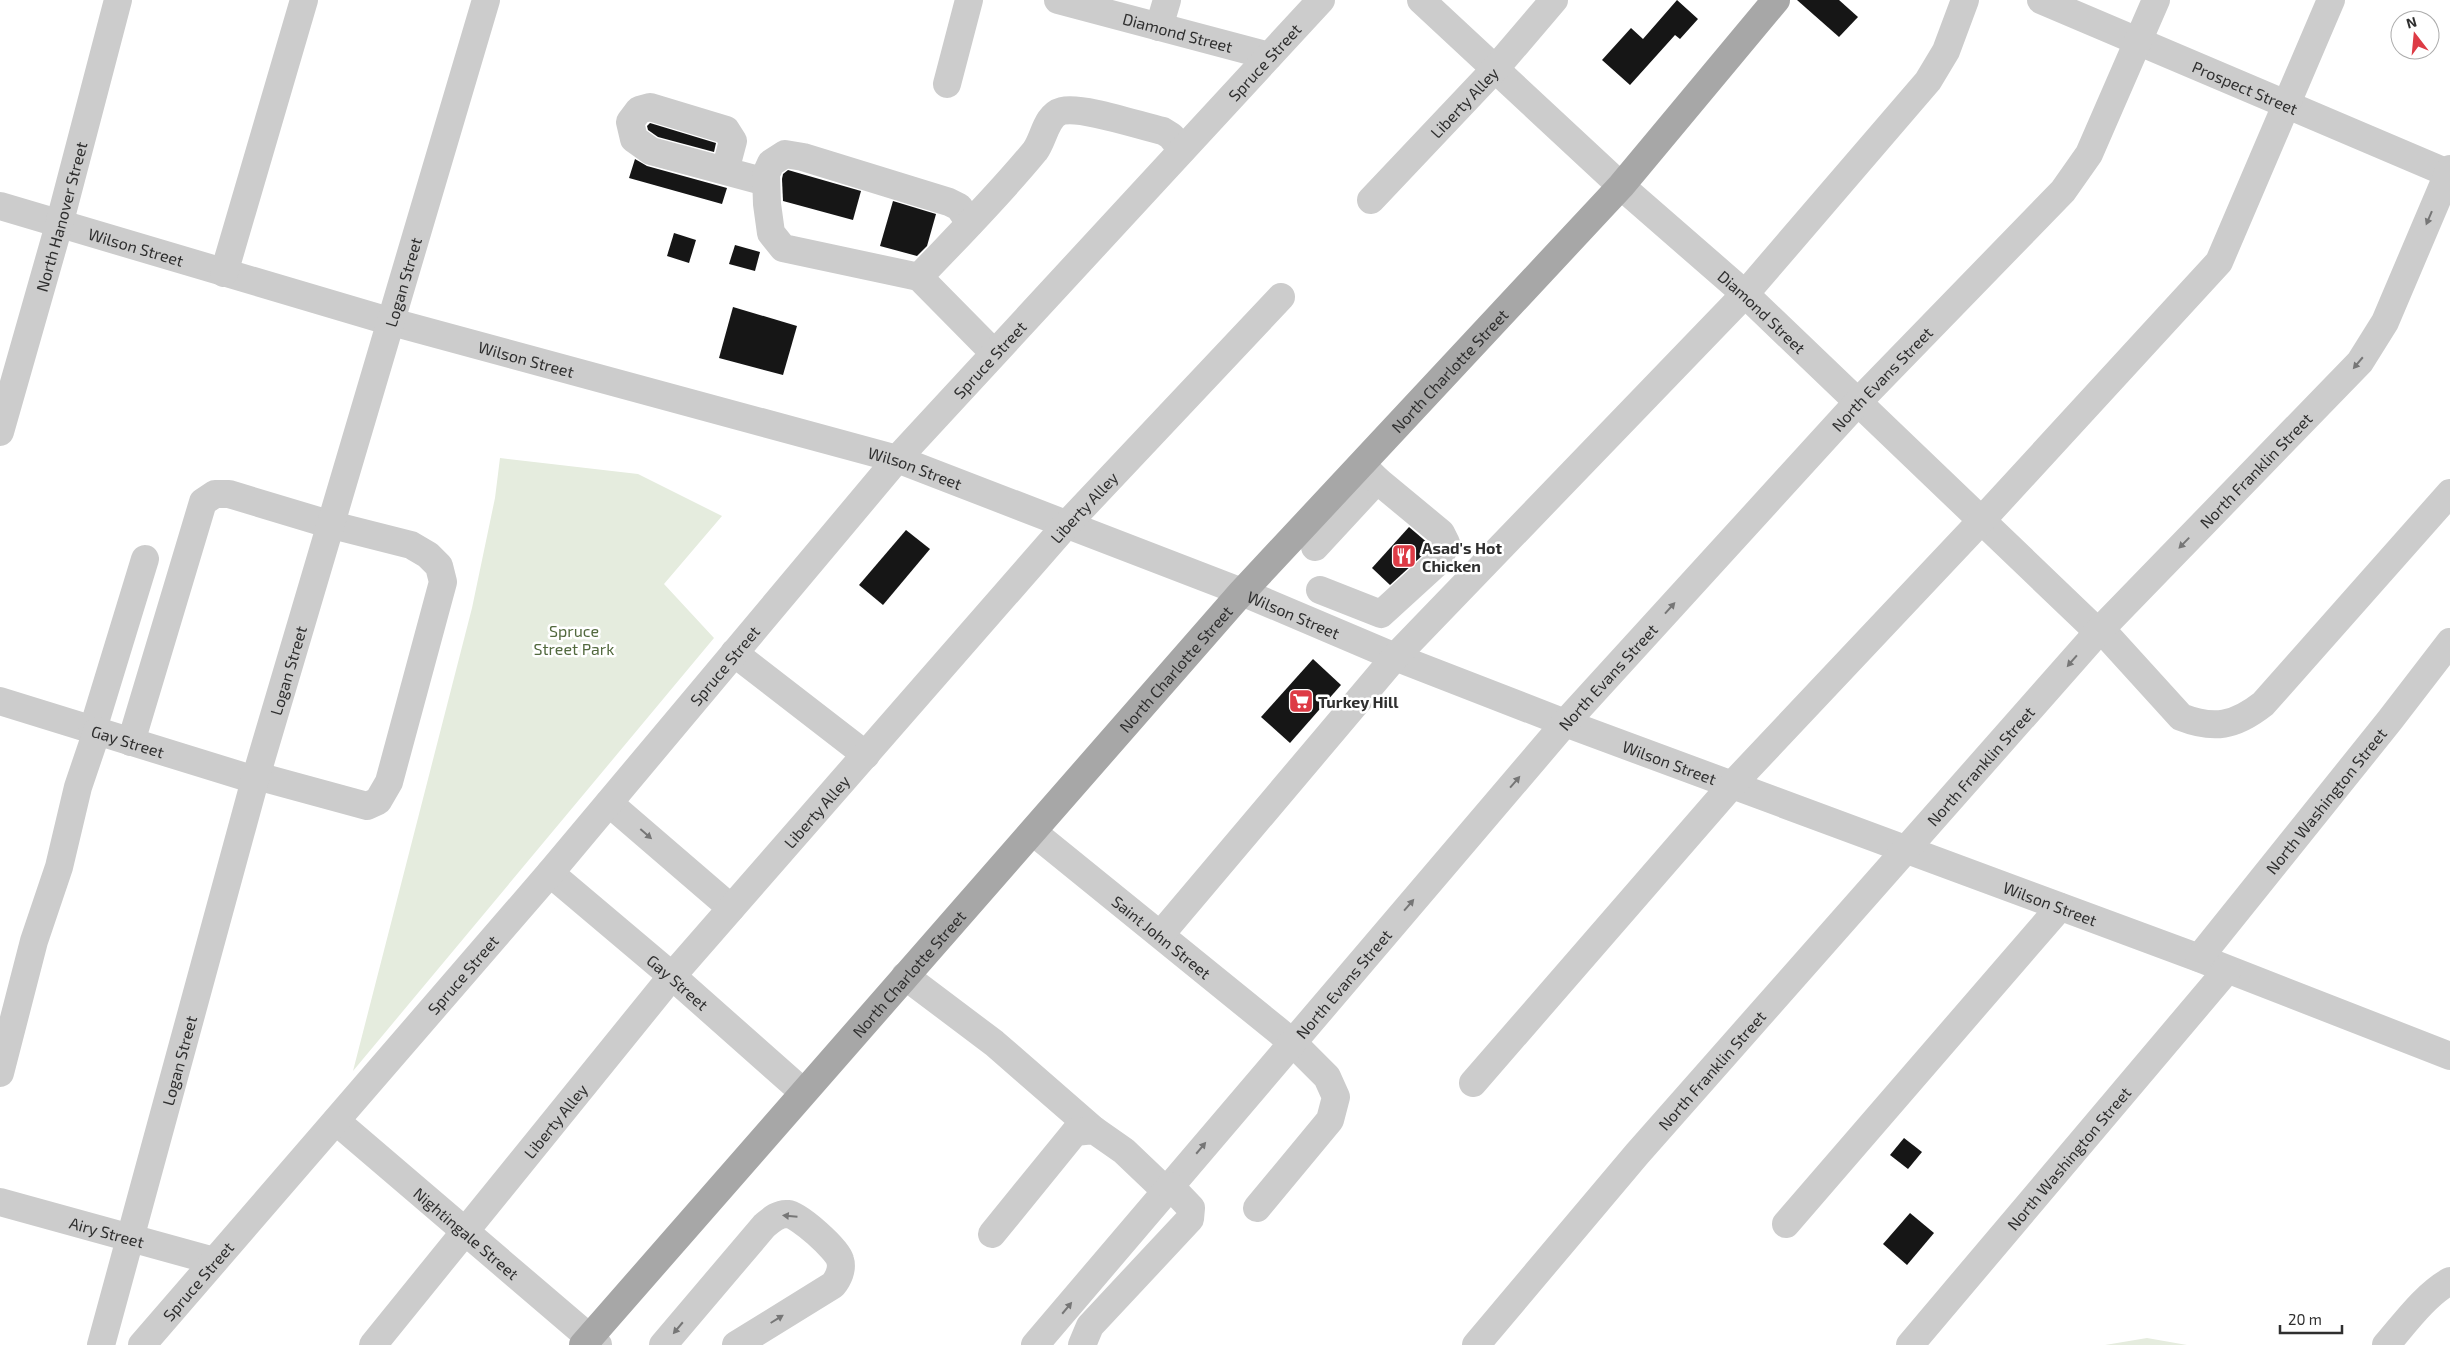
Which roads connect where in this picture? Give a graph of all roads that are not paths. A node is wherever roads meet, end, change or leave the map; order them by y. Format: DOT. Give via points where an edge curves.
graph roads {
  1 [pos="118,0"];
  2 [pos="304,0"];
  3 [pos="486,0"];
  4 [pos="969,0"];
  5 [pos="1058,0"];
  6 [pos="1168,0"];
  7 [pos="1321,0"];
  8 [pos="1421,0"];
  9 [pos="1554,0"];
  10 [pos="1776,0"];
  11 [pos="1965,0"];
  12 [pos="2041,0"];
  13 [pos="2156,0"];
  14 [pos="2332,0"];
  15 [pos="1159,27"];
  16 [pos="2140,40"];
  17 [pos="1269,56"];
  18 [pos="1495,69"];
  19 [pos="947,84"];
  20 [pos="2288,105"];
  21 [pos="1182,150"];
  22 [pos="725,171"];
  23 [pos="2449,172"];
  24 [pos="766,182"];
  25 [pos="1621,186"];
  26 [pos="1371,200"];
  27 [pos="0,206"];
  28 [pos="970,223"];
  29 [pos="59,225"];
  30 [pos="224,273"];
  31 [pos="918,277"];
  32 [pos="1745,294"];
  33 [pos="1281,297"];
  34 [pos="392,322"];
  35 [pos="994,353"];
  36 [pos="1857,402"];
  37 [pos="0,432"];
  38 [pos="897,458"];
  39 [pos="1369,472"];
  40 [pos="2450,493"];
  41 [pos="1981,521"];
  42 [pos="1067,524"];
  43 [pos="332,525"];
  44 [pos="1306,540"];
  45 [pos="145,559"];
  46 [pos="1320,590"];
  47 [pos="1242,592"];
  48 [pos="1382,614"];
  49 [pos="1310,620"];
  50 [pos="2099,630"];
  51 [pos="2450,642"];
  52 [pos="1371,646"];
  53 [pos="734,653"];
  54 [pos="1395,657"];
  55 [pos="0,701"];
  56 [pos="1565,723"];
  57 [pos="95,730"];
  58 [pos="131,742"];
  59 [pos="866,754"];
  60 [pos="256,778"];
  61 [pos="1731,786"];
  62 [pos="609,803"];
  63 [pos="1032,832"];
  64 [pos="1904,850"];
  65 [pos="550,874"];
  66 [pos="2060,907"];
  67 [pos="731,908"];
  68 [pos="1161,934"];
  69 [pos="2199,958"];
  70 [pos="2227,970"];
  71 [pos="672,976"];
  72 [pos="905,976"];
  73 [pos="1292,1042"];
  74 [pos="2445,1046"];
  75 [pos="0,1073"];
  76 [pos="1473,1083"];
  77 [pos="803,1092"];
  78 [pos="336,1121"];
  79 [pos="1094,1130"];
  80 [pos="1168,1188"];
  81 [pos="0,1202"];
  82 [pos="1257,1208"];
  83 [pos="1786,1224"];
  84 [pos="466,1232"];
  85 [pos="992,1234"];
  86 [pos="132,1239"];
  87 [pos="214,1261"];
  88 [pos="2450,1281"];
  89 [pos="590,1343"];
  90 [pos="1040,1343"];
  91 [pos="101,1345"];
  92 [pos="142,1345"];
  93 [pos="373,1345"];
  94 [pos="663,1345"];
  95 [pos="736,1345"];
  96 [pos="1082,1345"];
  97 [pos="1476,1345"];
  98 [pos="1910,1345"];
  99 [pos="2386,1345"];
  1 -- 29 [label="street, North Hanover Street"];
  2 -- 30 [label="street"];
  3 -- 34 [label="street, Logan Street"];
  4 -- 19 [label="street"];
  5 -- 15 [label="street, Diamond Street"];
  6 -- 15 [label="street"];
  7 -- 17 [label="street, Spruce Street"];
  8 -- 18 [label="street, Diamond Street"];
  9 -- 18 [label="street, Liberty Alley"];
  10 -- 25 [label="main road, North Charlotte Street"];
  11 -- 32 [label="street" via="1946,52 1928,81"];
  12 -- 16 [label="street, Prospect Street"];
  13 -- 16 [label="street, North Evans Street"];
  14 -- 20 [label="street"];
  15 -- 17 [label="street, Diamond Street"];
  16 -- 20 [label="street, Prospect Street"];
  16 -- 36 [label="street, North Evans Street" via="2089,154 2063,191"];
  17 -- 21 [label="street, Spruce Street"];
  18 -- 25 [label="street, Diamond Street"];
  18 -- 26 [label="street, Liberty Alley"];
  20 -- 23 [label="street, Prospect Street"];
  20 -- 41 [label="street" via="2219,262"];
  21 -- 28 [label="street" via="1163,131 1079,111 1062,111 1053,116 1037,148"];
  21 -- 35 [label="street, Spruce Street"];
  22 -- 24 [label="street"];
  23 -- 50 [label="street, North Franklin Street, one-way" via="2385,322 2360,362"];
  24 -- 28 [label="street" via="771,163 785,154 803,157 949,202 959,207"];
  24 -- 31 [label="street" via="771,233 783,248"];
  25 -- 32 [label="street, Diamond Street"];
  25 -- 39 [label="main road, North Charlotte Street"];
  27 -- 29 [label="street, Wilson Street"];
  28 -- 31 [label="street"];
  29 -- 30 [label="street, Wilson Street"];
  29 -- 37 [label="street, North Hanover Street"];
  30 -- 34 [label="street, Wilson Street"];
  31 -- 35 [label="street"];
  32 -- 36 [label="street, Diamond Street"];
  32 -- 54 [label="street"];
  33 -- 42 [label="street, Liberty Alley"];
  34 -- 38 [label="street, Wilson Street"];
  34 -- 43 [label="street, Logan Street"];
  35 -- 38 [label="street, Spruce Street"];
  36 -- 41 [label="street, Diamond Street"];
  56 -- 36 [label="street, North Evans Street, one-way"];
  38 -- 42 [label="street, Wilson Street"];
  38 -- 53 [label="street, Spruce Street"];
  39 -- 44 [label="main road, North Charlotte Street"];
  39 -- 48 [label="street" via="1441,533 1446,543 1438,562"];
  40 -- 50 [label="street, Diamond Street" via="2263,704 2250,715 2228,724 2194,722 2181,717"];
  41 -- 50 [label="street, Diamond Street"];
  41 -- 61 [label="street"];
  42 -- 47 [label="street, Wilson Street"];
  42 -- 59 [label="street, Liberty Alley"];
  43 -- 58 [label="street, Gay Street" via="230,494 215,494 203,502"];
  43 -- 60 [label="street, Logan Street"];
  43 -- 60 [label="street, Gay Street" via="411,545 440,566 443,582 389,782 378,801 367,806"];
  44 -- 46 [label="street" via="1320,564"];
  44 -- 47 [label="main road, North Charlotte Street"];
  45 -- 57 [label="street"];
  46 -- 48 [label="street"];
  46 -- 49 [label="street"];
  47 -- 49 [label="street, Wilson Street"];
  47 -- 63 [label="main road, North Charlotte Street"];
  48 -- 52 [label="street"];
  49 -- 52 [label="street, Wilson Street"];
  50 -- 64 [label="street, North Franklin Street, one-way"];
  51 -- 69 [label="street, North Washington Street"];
  52 -- 54 [label="street, Wilson Street"];
  53 -- 59 [label="street"];
  53 -- 62 [label="street, Spruce Street"];
  54 -- 56 [label="street, Wilson Street"];
  54 -- 68 [label="street"];
  55 -- 57 [label="street, Gay Street"];
  56 -- 61 [label="street, Wilson Street"];
  73 -- 56 [label="street, North Evans Street, one-way"];
  57 -- 58 [label="street, Gay Street"];
  57 -- 75 [label="street"];
  58 -- 60 [label="street, Gay Street"];
  59 -- 67 [label="street, Liberty Alley"];
  60 -- 86 [label="street, Logan Street"];
  61 -- 64 [label="street, Wilson Street"];
  61 -- 76 [label="street"];
  62 -- 65 [label="street, Spruce Street"];
  62 -- 67 [label="street, one-way"];
  63 -- 68 [label="street, Saint John Street"];
  63 -- 72 [label="main road, North Charlotte Street"];
  64 -- 66 [label="street, Wilson Street"];
  64 -- 97 [label="street, North Franklin Street" via="1637,1154"];
  65 -- 71 [label="street, Gay Street"];
  65 -- 78 [label="street, Spruce Street"];
  66 -- 69 [label="street, Wilson Street"];
  66 -- 83 [label="street"];
  67 -- 71 [label="street, Liberty Alley"];
  68 -- 73 [label="street, Saint John Street"];
  69 -- 70 [label="street, Wilson Street"];
  70 -- 74 [label="street, Wilson Street"];
  70 -- 98 [label="street, North Washington Street"];
  71 -- 77 [label="street, Gay Street"];
  71 -- 84 [label="street, Liberty Alley"];
  72 -- 77 [label="main road, North Charlotte Street"];
  72 -- 79 [label="street" via="994,1044"];
  80 -- 73 [label="street, North Evans Street, one-way"];
  73 -- 82 [label="street, Saint John Street" via="1327,1077 1336,1097 1330,1120"];
  77 -- 89 [label="main road, North Charlotte Street"];
  78 -- 84 [label="street, Nightingale Street"];
  78 -- 87 [label="street, Spruce Street"];
  79 -- 80 [label="street"];
  79 -- 85 [label="street" via="1075,1132"];
  90 -- 80 [label="street, North Evans Street, one-way"];
  80 -- 96 [label="street" via="1191,1208 1190,1219 1090,1326"];
  81 -- 86 [label="street, Airy Street"];
  84 -- 89 [label="street, Nightingale Street"];
  84 -- 93 [label="street, Liberty Alley"];
  86 -- 87 [label="street, Airy Street"];
  86 -- 91 [label="street, Logan Street"];
  87 -- 92 [label="street, Spruce Street"];
  88 -- 99 [label="street" via="2411,1316"];
  95 -- 94 [label="street, one-way" via="839,1278 840,1260 835,1251 798,1216 774,1217 764,1226"];
}
